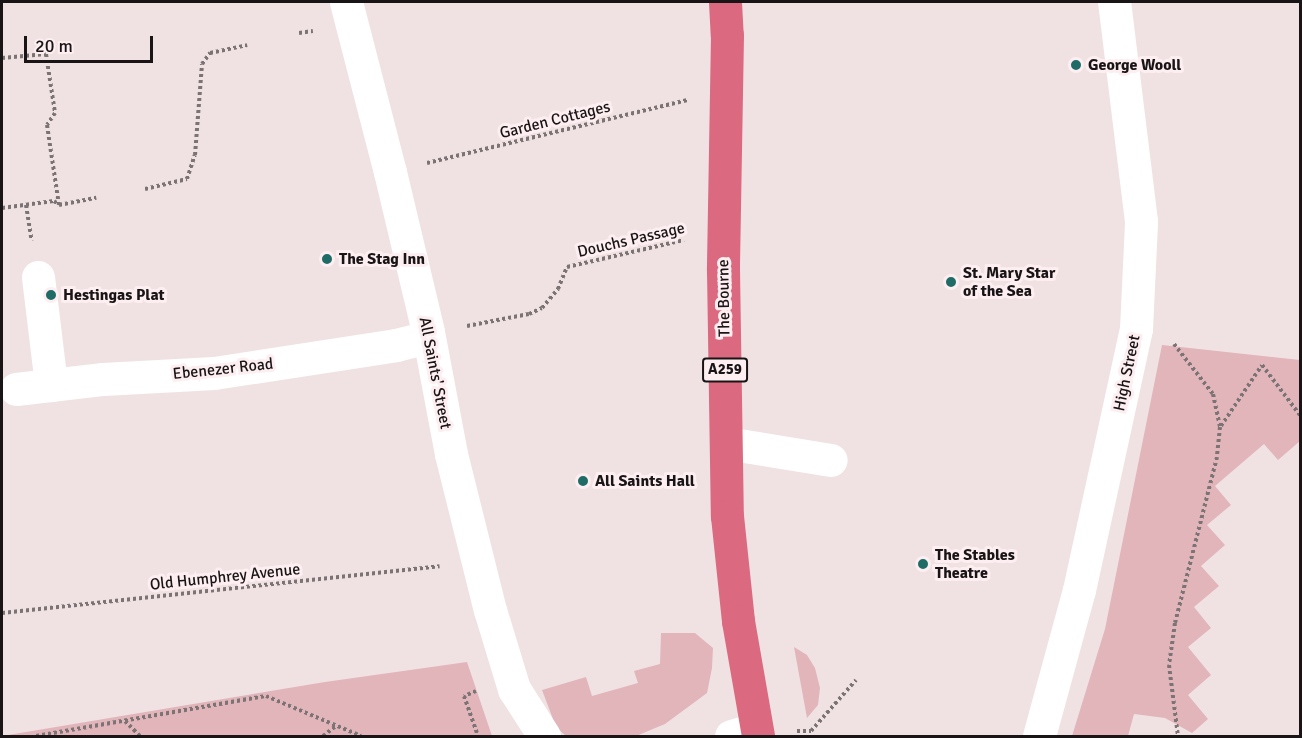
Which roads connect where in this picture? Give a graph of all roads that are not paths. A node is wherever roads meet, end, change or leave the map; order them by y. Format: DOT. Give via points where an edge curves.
graph roads {
  1 [pos="346,2"];
  2 [pos="725,2"];
  3 [pos="1114,2"];
  4 [pos="38,277"];
  5 [pos="428,335"];
  6 [pos="51,385"];
  7 [pos="16,389"];
  8 [pos="726,443"];
  9 [pos="831,460"];
  10 [pos="749,734"];
  11 [pos="543,736"];
  12 [pos="1038,736"];
  1 -- 5 [label="street, All Saints' Street"];
  2 -- 8 [label="highway, The Bourne / A259"];
  3 -- 12 [label="street, High Street" via="1141,221 1136,329 1079,590"];
  4 -- 6 [label="street"];
  5 -- 6 [label="street, Ebenezer Road" via="396,345 214,373"];
  5 -- 11 [label="street, All Saints' Street" via="451,454 490,610 514,689"];
  6 -- 7 [label="street, Ebenezer Road"];
  8 -- 9 [label="street"];
  8 -- 10 [label="highway, The Bourne / A259" via="727,516"];
}
